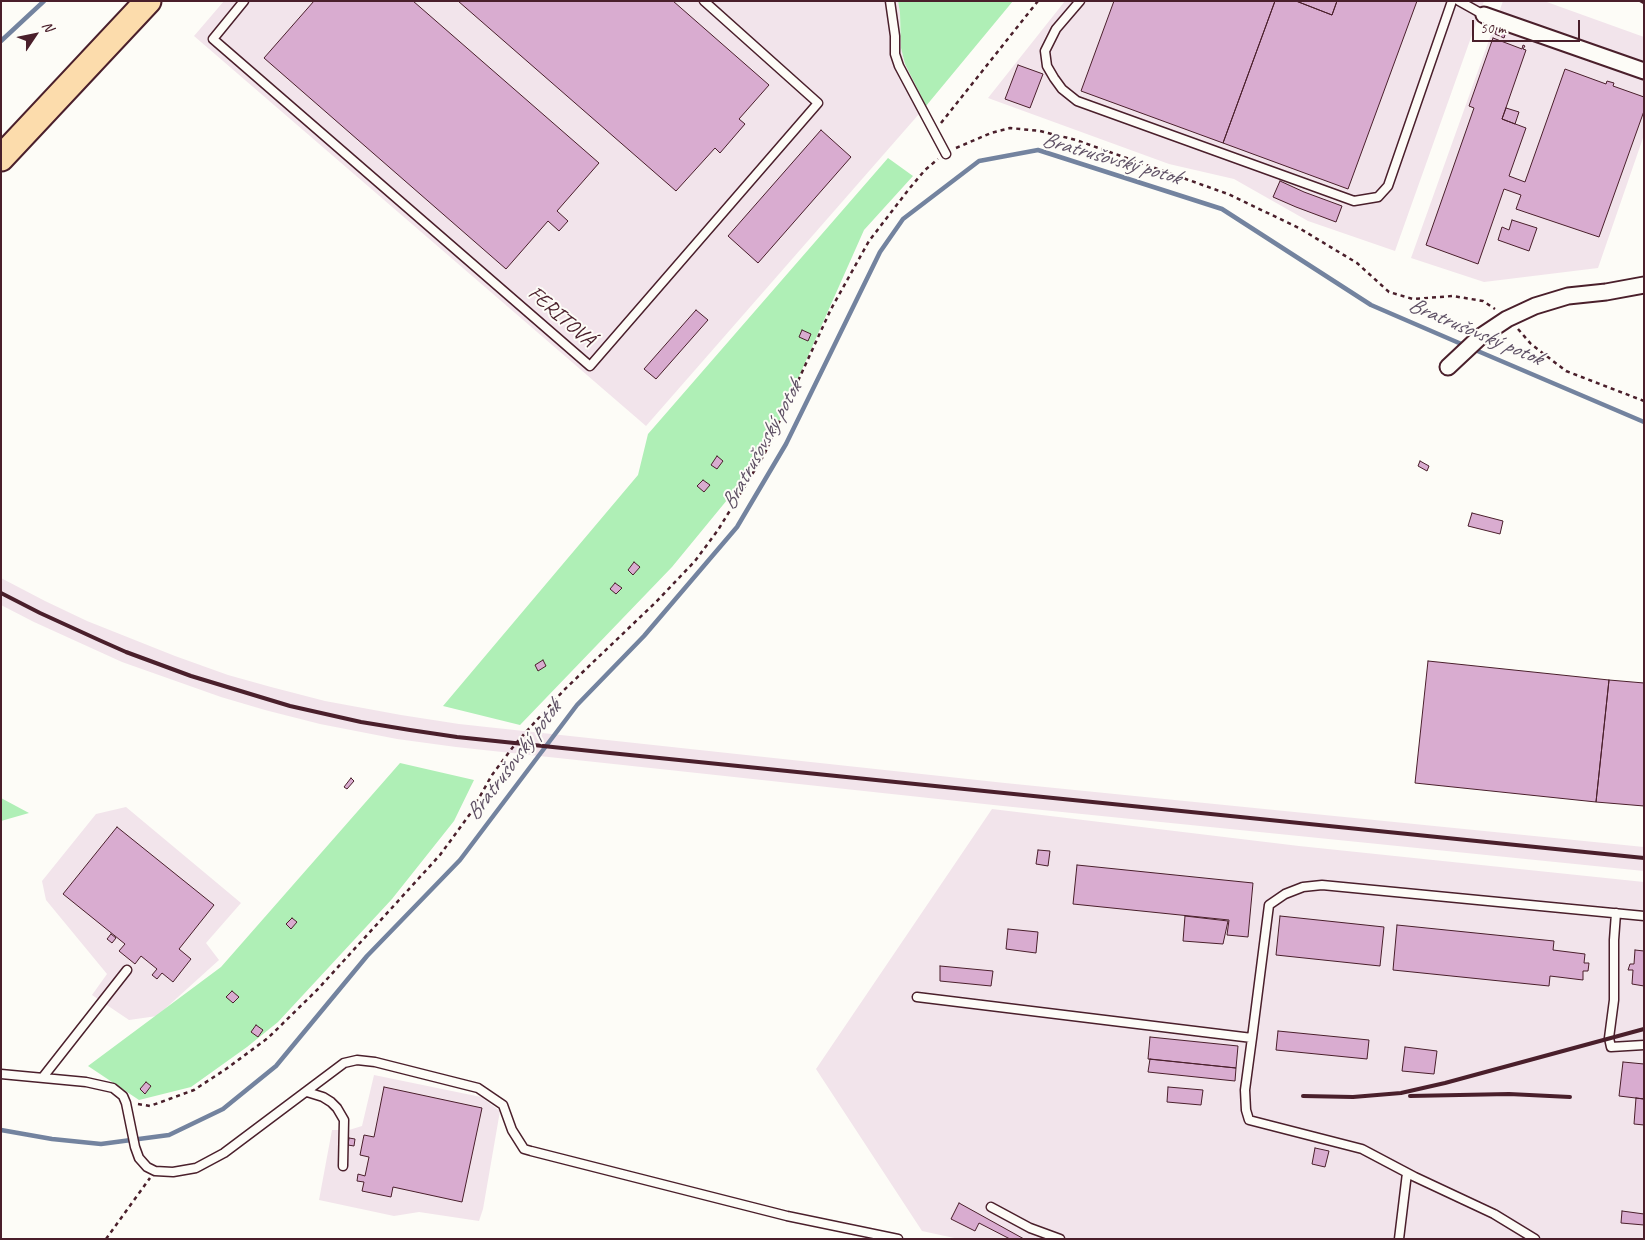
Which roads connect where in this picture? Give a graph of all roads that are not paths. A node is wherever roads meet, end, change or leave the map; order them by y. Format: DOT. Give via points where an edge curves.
graph roads {
  1 [pos="148,1"];
  2 [pos="244,1"];
  3 [pos="704,1"];
  4 [pos="890,1"];
  5 [pos="1080,1"];
  6 [pos="1452,1"];
  7 [pos="1459,1"];
  8 [pos="1484,15"];
  9 [pos="1644,71"];
  10 [pos="946,154"];
  11 [pos="1,158"];
  12 [pos="1644,285"];
  13 [pos="1453,362"];
  14 [pos="1616,913"];
  15 [pos="1644,916"];
  16 [pos="127,970"];
  17 [pos="917,997"];
  18 [pos="1252,1038"];
  19 [pos="1644,1045"];
  20 [pos="1,1074"];
  21 [pos="43,1078"];
  22 [pos="307,1092"];
  23 [pos="343,1166"];
  24 [pos="1407,1173"];
  25 [pos="991,1207"];
  26 [pos="898,1239"];
  27 [pos="1060,1239"];
  28 [pos="1399,1239"];
  29 [pos="1536,1239"];
  1 -- 11 [label="main road"];
  2 -- 3 [label="lane, FERITOVÁ" via="213,39 590,366 818,103"];
  4 -- 10 [label="lane" via="898,66"];
  5 -- 6 [label="lane" via="1056,29 1045,51 1054,78 1077,100 1354,201 1378,197 1388,186"];
  7 -- 8 [label="lane"];
  8 -- 9 [label="street"];
  12 -- 13 [label="street" via="1568,296 1535,306 1507,318"];
  14 -- 15 [label="lane"];
  14 -- 18 [label="lane" via="1322,885 1294,890 1268,905"];
  14 -- 19 [label="lane" via="1611,1047"];
  16 -- 21 [label="lane"];
  17 -- 18 [label="lane"];
  18 -- 24 [label="lane" via="1245,1090 1249,1120 1362,1149"];
  20 -- 21 [label="lane"];
  21 -- 22 [label="lane" via="113,1088 123,1096 126,1104 139,1158 155,1171 173,1172 196,1168 224,1154"];
  22 -- 23 [label="lane" via="331,1102 344,1120"];
  22 -- 26 [label="lane" via="344,1063 357,1060 375,1062 478,1088 503,1105 512,1130 524,1149 787,1216"];
  24 -- 28 [label="lane"];
  24 -- 29 [label="lane" via="1494,1214"];
  25 -- 27 [label="lane" via="1030,1228"];
}
